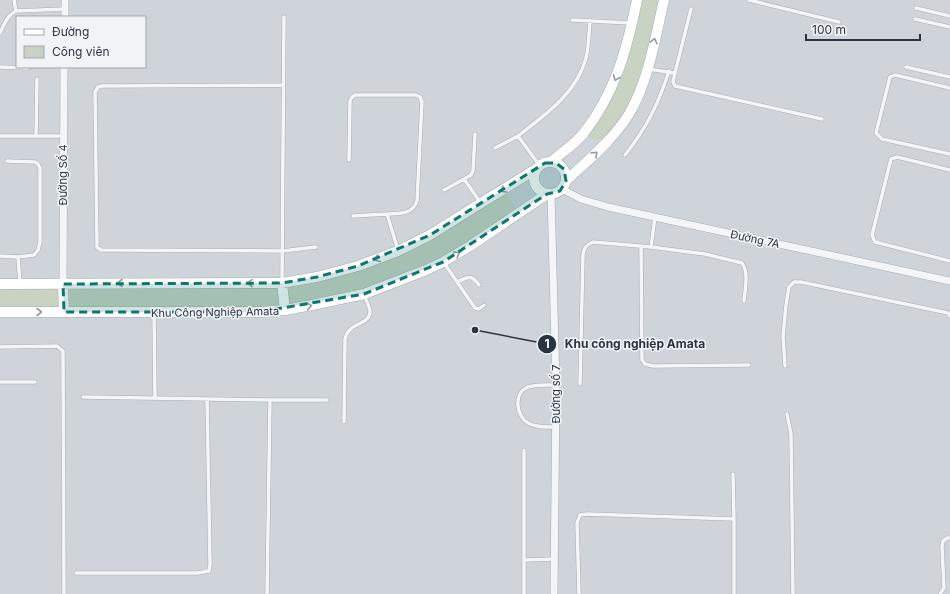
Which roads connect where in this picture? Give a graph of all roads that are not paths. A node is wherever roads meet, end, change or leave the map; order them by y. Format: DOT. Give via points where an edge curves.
graph roads {
  1 [pos="14,0"];
  2 [pos="65,0"];
  3 [pos="637,0"];
  4 [pos="664,0"];
  5 [pos="748,0"];
  6 [pos="691,8"];
  7 [pos="916,8"];
  8 [pos="65,9"];
  9 [pos="16,11"];
  10 [pos="65,16"];
  11 [pos="950,16"];
  12 [pos="284,17"];
  13 [pos="915,19"];
  14 [pos="572,20"];
  15 [pos="590,20"];
  16 [pos="839,22"];
  17 [pos="633,23"];
  18 [pos="950,27"];
  19 [pos="0,33"];
  20 [pos="906,67"];
  21 [pos="0,68"];
  22 [pos="28,68"];
  23 [pos="64,68"];
  24 [pos="647,68"];
  25 [pos="669,71"];
  26 [pos="675,73"];
  27 [pos="950,77"];
  28 [pos="37,79"];
  29 [pos="284,85"];
  30 [pos="950,88"];
  31 [pos="822,119"];
  32 [pos="475,134"];
  33 [pos="0,136"];
  34 [pos="36,136"];
  35 [pos="64,136"];
  36 [pos="518,136"];
  37 [pos="495,148"];
  38 [pos="950,154"];
  39 [pos="626,155"];
  40 [pos="349,160"];
  41 [pos="7,161"];
  42 [pos="550,162"];
  43 [pos="538,168"];
  44 [pos="950,170"];
  45 [pos="464,179"];
  46 [pos="564,185"];
  47 [pos="444,190"];
  48 [pos="549,194"];
  49 [pos="481,203"];
  50 [pos="387,214"];
  51 [pos="353,216"];
  52 [pos="654,217"];
  53 [pos="641,246"];
  54 [pos="316,247"];
  55 [pos="651,247"];
  56 [pos="398,251"];
  57 [pos="282,252"];
  58 [pos="0,256"];
  59 [pos="18,256"];
  60 [pos="950,261"];
  61 [pos="443,262"];
  62 [pos="950,280"];
  63 [pos="457,282"];
  64 [pos="282,283"];
  65 [pos="0,284"];
  66 [pos="20,284"];
  67 [pos="63,284"];
  68 [pos="479,285"];
  69 [pos="364,294"];
  70 [pos="744,301"];
  71 [pos="484,305"];
  72 [pos="285,310"];
  73 [pos="0,312"];
  74 [pos="64,312"];
  75 [pos="154,313"];
  76 [pos="950,316"];
  77 [pos="0,347"];
  78 [pos="749,365"];
  79 [pos="784,366"];
  80 [pos="0,382"];
  81 [pos="35,382"];
  82 [pos="580,384"];
  83 [pos="556,385"];
  84 [pos="83,397"];
  85 [pos="155,398"];
  86 [pos="207,399"];
  87 [pos="270,400"];
  88 [pos="327,400"];
  89 [pos="786,414"];
  90 [pos="344,422"];
  91 [pos="556,427"];
  92 [pos="524,450"];
  93 [pos="733,474"];
  94 [pos="734,519"];
  95 [pos="950,538"];
  96 [pos="555,559"];
  97 [pos="524,560"];
  98 [pos="76,573"];
  99 [pos="64,594"];
  100 [pos="267,594"];
  101 [pos="524,594"];
  102 [pos="554,594"];
  103 [pos="579,594"];
  104 [pos="734,594"];
  105 [pos="793,594"];
  106 [pos="940,594"];
  1 -- 9 [label="lane"];
  2 -- 8 [label="street"];
  3 -- 17 [label="street"];
  24 -- 4 [label="street, one-way"];
  5 -- 16 [label="lane"];
  6 -- 26 [label="lane"];
  7 -- 11 [label="lane"];
  8 -- 9 [label="lane"];
  8 -- 10 [label="street"];
  9 -- 19 [label="lane" via="9,17"];
  12 -- 29 [label="lane"];
  13 -- 18 [label="lane"];
  14 -- 15 [label="lane"];
  15 -- 17 [label="lane"];
  15 -- 36 [label="lane" via="586,56 576,81 559,102"];
  17 -- 42 [label="street, one-way" via="616,80 600,110 582,135"];
  20 -- 27 [label="lane"];
  21 -- 22 [label="lane"];
  23 -- 35 [label="street, Đường Số 4"];
  24 -- 25 [label="lane"];
  46 -- 24 [label="street, one-way" via="598,151 629,114"];
  25 -- 26 [label="lane"];
  25 -- 39 [label="lane" via="648,124"];
  26 -- 31 [label="lane" via="675,86"];
  28 -- 34 [label="lane"];
  29 -- 57 [label="lane"];
  29 -- 57 [label="lane" via="102,86 95,92 96,247 101,250"];
  30 -- 38 [label="lane" via="895,75 890,77 876,133 882,139"];
  32 -- 45 [label="lane" via="473,171"];
  33 -- 34 [label="lane"];
  34 -- 35 [label="lane"];
  35 -- 67 [label="street, Đường Số 4"];
  36 -- 37 [label="lane"];
  36 -- 43 [label="lane"];
  40 -- 50 [label="lane" via="352,97 420,97 422,102 417,201 415,208 410,212"];
  41 -- 59 [label="lane" via="35,162 40,168 38,250 34,255"];
  42 -- 43 [label="street"];
  42 -- 46 [label="street" via="564,169"];
  43 -- 48 [label="street" via="534,176 535,184 541,192"];
  43 -- 49 [label="street, one-way"];
  44 -- 60 [label="lane" via="897,157 891,159 872,235 875,242"];
  45 -- 47 [label="lane"];
  45 -- 49 [label="lane"];
  46 -- 48 [label="street" via="555,194"];
  46 -- 52 [label="street, Đường 7A" via="581,199"];
  61 -- 48 [label="street, Khu Công Nghiệp Amata, one-way"];
  48 -- 83 [label="street, Đường số 7"];
  49 -- 56 [label="street" via="430,235"];
  50 -- 51 [label="lane"];
  50 -- 56 [label="lane"];
  52 -- 55 [label="lane"];
  52 -- 62 [label="street, Đường 7A"];
  53 -- 55 [label="lane"];
  53 -- 78 [label="lane" via="642,360 645,364"];
  53 -- 82 [label="lane" via="593,242 584,249"];
  54 -- 57 [label="lane"];
  55 -- 70 [label="lane" via="705,254 742,264 746,272"];
  56 -- 64 [label="street, one-way" via="358,266"];
  57 -- 64 [label="lane"];
  58 -- 59 [label="lane"];
  59 -- 66 [label="lane"];
  61 -- 63 [label="lane"];
  61 -- 69 [label="street, Khu Công Nghiệp Amata"];
  63 -- 68 [label="lane" via="471,277"];
  63 -- 71 [label="lane" via="475,308 479,309"];
  64 -- 67 [label="street, one-way"];
  64 -- 72 [label="street"];
  65 -- 66 [label="street"];
  66 -- 67 [label="street"];
  67 -- 74 [label="street"];
  72 -- 69 [label="street, Khu Công Nghiệp Amata, one-way"];
  69 -- 90 [label="lane" via="370,315 352,328 345,339"];
  72 -- 75 [label="street, Khu Công Nghiệp Amata"];
  73 -- 74 [label="street, Khu Công Nghiệp Amata, one-way"];
  74 -- 75 [label="street, Khu Công Nghiệp Amata"];
  75 -- 85 [label="lane"];
  76 -- 79 [label="lane" via="948,313 900,302 794,282 789,287 786,305"];
  77 -- 99 [label="lane" via="57,346 63,351"];
  80 -- 81 [label="lane"];
  83 -- 91 [label="street, Đường số 7"];
  83 -- 91 [label="lane" via="527,388 518,400 518,409 526,422 534,426"];
  84 -- 85 [label="lane"];
  85 -- 86 [label="lane"];
  86 -- 87 [label="lane"];
  86 -- 98 [label="lane" via="209,571"];
  87 -- 88 [label="lane"];
  87 -- 100 [label="lane"];
  89 -- 105 [label="lane" via="791,434"];
  91 -- 96 [label="street, Đường số 7"];
  92 -- 97 [label="lane"];
  93 -- 94 [label="lane"];
  94 -- 103 [label="lane" via="587,514 580,516 577,523"];
  94 -- 104 [label="lane"];
  95 -- 106 [label="lane" via="943,541 942,546 944,588"];
  96 -- 97 [label="lane"];
  96 -- 102 [label="street, Đường số 7"];
  97 -- 101 [label="lane"];
}
